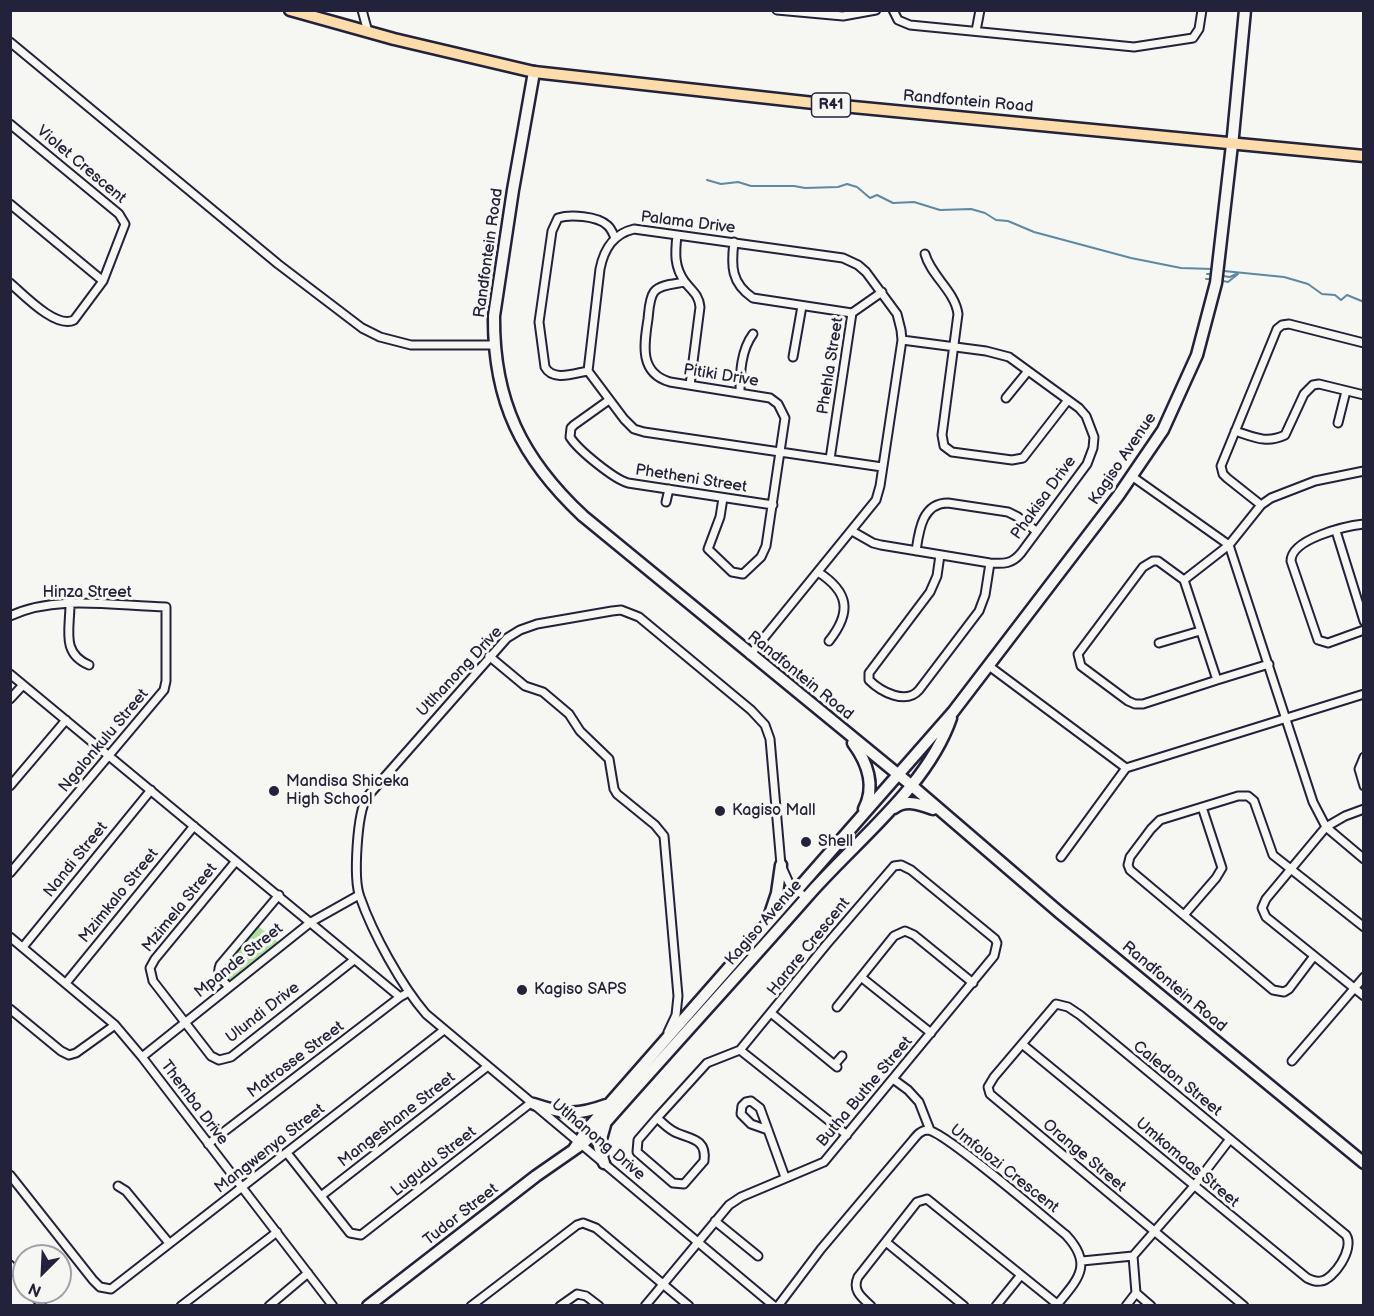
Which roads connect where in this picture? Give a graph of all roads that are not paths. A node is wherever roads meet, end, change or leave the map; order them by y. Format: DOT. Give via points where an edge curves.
graph roads {
  1 [pos="290,10"];
  2 [pos="362,10"];
  3 [pos="777,10"];
  4 [pos="876,10"];
  5 [pos="892,10"];
  6 [pos="980,10"];
  7 [pos="1202,10"];
  8 [pos="1245,10"];
  9 [pos="815,12"];
  10 [pos="976,31"];
  11 [pos="368,32"];
  12 [pos="12,43"];
  13 [pos="534,72"];
  14 [pos="10,123"];
  15 [pos="1232,145"];
  16 [pos="1364,156"];
  17 [pos="10,204"];
  18 [pos="677,235"];
  19 [pos="615,238"];
  20 [pos="734,242"];
  21 [pos="925,254"];
  22 [pos="103,281"];
  23 [pos="685,282"];
  24 [pos="10,284"];
  25 [pos="882,292"];
  26 [pos="802,306"];
  27 [pos="852,313"];
  28 [pos="753,334"];
  29 [pos="902,340"];
  30 [pos="1364,344"];
  31 [pos="495,345"];
  32 [pos="955,347"];
  33 [pos="793,357"];
  34 [pos="588,370"];
  35 [pos="1028,371"];
  36 [pos="690,385"];
  37 [pos="1346,391"];
  38 [pos="740,392"];
  39 [pos="1364,395"];
  40 [pos="1006,398"];
  41 [pos="609,400"];
  42 [pos="1068,400"];
  43 [pos="1338,423"];
  44 [pos="1235,431"];
  45 [pos="781,452"];
  46 [pos="830,459"];
  47 [pos="882,467"];
  48 [pos="1364,471"];
  49 [pos="1133,477"];
  50 [pos="669,489"];
  51 [pos="723,498"];
  52 [pos="666,502"];
  53 [pos="1261,505"];
  54 [pos="773,506"];
  55 [pos="1364,524"];
  56 [pos="852,531"];
  57 [pos="1036,531"];
  58 [pos="1336,531"];
  59 [pos="1229,544"];
  60 [pos="916,551"];
  61 [pos="940,555"];
  62 [pos="990,563"];
  63 [pos="818,572"];
  64 [pos="1184,580"];
  65 [pos="70,604"];
  66 [pos="166,607"];
  67 [pos="10,616"];
  68 [pos="1364,621"];
  69 [pos="1364,630"];
  70 [pos="1200,631"];
  71 [pos="829,641"];
  72 [pos="1159,644"];
  73 [pos="750,655"];
  74 [pos="489,656"];
  75 [pos="1269,664"];
  76 [pos="89,665"];
  77 [pos="989,666"];
  78 [pos="10,674"];
  79 [pos="1217,680"];
  80 [pos="23,685"];
  81 [pos="1364,694"];
  82 [pos="10,699"];
  83 [pos="953,712"];
  84 [pos="1287,719"];
  85 [pos="66,720"];
  86 [pos="846,733"];
  87 [pos="109,754"];
  88 [pos="917,754"];
  89 [pos="934,755"];
  90 [pos="1364,757"];
  91 [pos="878,758"];
  92 [pos="1126,768"];
  93 [pos="898,775"];
  94 [pos="911,785"];
  95 [pos="10,786"];
  96 [pos="1364,786"];
  97 [pos="151,790"];
  98 [pos="1202,807"];
  99 [pos="1364,809"];
  100 [pos="940,811"];
  101 [pos="885,814"];
  102 [pos="859,820"];
  103 [pos="194,826"];
  104 [pos="1326,827"];
  105 [pos="1060,857"];
  106 [pos="1364,859"];
  107 [pos="236,861"];
  108 [pos="901,865"];
  109 [pos="781,866"];
  110 [pos="1290,869"];
  111 [pos="12,870"];
  112 [pos="796,890"];
  113 [pos="279,895"];
  114 [pos="359,895"];
  115 [pos="806,898"];
  116 [pos="1184,915"];
  117 [pos="311,922"];
  118 [pos="766,925"];
  119 [pos="1364,927"];
  120 [pos="10,937"];
  121 [pos="22,947"];
  122 [pos="1314,956"];
  123 [pos="354,960"];
  124 [pos="150,974"];
  125 [pos="861,977"];
  126 [pos="1364,977"];
  127 [pos="66,983"];
  128 [pos="973,983"];
  129 [pos="229,987"];
  130 [pos="1354,988"];
  131 [pos="409,992"];
  132 [pos="1364,996"];
  133 [pos="400,997"];
  134 [pos="837,1007"];
  135 [pos="10,1010"];
  136 [pos="771,1013"];
  137 [pos="186,1022"];
  138 [pos="115,1024"];
  139 [pos="444,1030"];
  140 [pos="931,1033"];
  141 [pos="663,1043"];
  142 [pos="1022,1044"];
  143 [pos="740,1050"];
  144 [pos="842,1056"];
  145 [pos="142,1057"];
  146 [pos="1292,1061"];
  147 [pos="488,1066"];
  148 [pos="893,1079"];
  149 [pos="996,1100"];
  150 [pos="533,1103"];
  151 [pos="609,1104"];
  152 [pos="657,1118"];
  153 [pos="606,1122"];
  154 [pos="768,1130"];
  155 [pos="930,1130"];
  156 [pos="847,1135"];
  157 [pos="1230,1139"];
  158 [pos="208,1144"];
  159 [pos="578,1144"];
  160 [pos="287,1153"];
  161 [pos="604,1163"];
  162 [pos="1364,1163"];
  163 [pos="10,1175"];
  164 [pos="785,1177"];
  165 [pos="118,1186"];
  166 [pos="1194,1186"];
  167 [pos="242,1189"];
  168 [pos="321,1196"];
  169 [pos="715,1221"];
  170 [pos="276,1232"];
  171 [pos="1154,1232"];
  172 [pos="697,1242"];
  173 [pos="886,1242"];
  174 [pos="169,1243"];
  175 [pos="758,1256"];
  176 [pos="1133,1256"];
  177 [pos="1082,1261"];
  178 [pos="1337,1267"];
  179 [pos="309,1273"];
  180 [pos="1021,1275"];
  181 [pos="663,1285"];
  182 [pos="1136,1293"];
  183 [pos="181,1305"];
  184 [pos="269,1305"];
  185 [pos="333,1305"];
  186 [pos="368,1305"];
  187 [pos="471,1305"];
  188 [pos="560,1305"];
  189 [pos="599,1305"];
  190 [pos="645,1305"];
  191 [pos="688,1305"];
  192 [pos="776,1305"];
  193 [pos="871,1305"];
  194 [pos="964,1305"];
  195 [pos="996,1305"];
  196 [pos="1056,1305"];
  197 [pos="1126,1305"];
  198 [pos="1151,1305"];
  199 [pos="1244,1305"];
  1 -- 11 [label="main road, Randfontein Road / R41"];
  2 -- 11 [label="street"];
  3 -- 9 [label="street"];
  4 -- 9 [label="street" via="843,16"];
  5 -- 10 [label="street" via="905,24"];
  6 -- 10 [label="street"];
  7 -- 10 [label="street" via="1193,38 1141,46"];
  8 -- 15 [label="street, Kagiso Avenue"];
  11 -- 13 [label="main road, Randfontein Road / R41"];
  12 -- 31 [label="street" via="278,264 362,328 387,340 411,345"];
  13 -- 15 [label="main road, Randfontein Road / R41"];
  13 -- 31 [label="street, Randfontein Road" via="496,304"];
  14 -- 22 [label="street, Violet Crescent" via="124,220 124,230"];
  15 -- 16 [label="main road, Randfontein Road / R41"];
  15 -- 49 [label="street, Kagiso Avenue" via="1216,283 1205,327 1181,393"];
  17 -- 22 [label="street"];
  18 -- 19 [label="street, Palama Drive" via="634,229"];
  18 -- 20 [label="street, Palama Drive"];
  18 -- 23 [label="street" via="675,261"];
  19 -- 34 [label="street" via="603,255"];
  19 -- 34 [label="street" via="602,222 572,216 558,218 552,231 539,322 545,367 555,375"];
  20 -- 25 [label="street, Palama Drive" via="843,258 858,265"];
  20 -- 26 [label="street" via="733,273 749,295"];
  21 -- 32 [label="street" via="957,308"];
  22 -- 24 [label="street, Violet Crescent" via="68,323 56,321"];
  23 -- 36 [label="street" via="698,296 700,306"];
  23 -- 36 [label="street, Pitiki Drive" via="654,292 644,347 646,360 659,378"];
  25 -- 27 [label="street, Phehla Street"];
  25 -- 29 [label="street, Palama Drive" via="897,314"];
  26 -- 27 [label="street"];
  26 -- 33 [label="street"];
  27 -- 46 [label="street, Phehla Street"];
  28 -- 38 [label="street" via="746,343"];
  29 -- 32 [label="street, Phakisa Drive"];
  29 -- 47 [label="street, Palama Drive"];
  30 -- 44 [label="street" via="1289,324 1279,326"];
  31 -- 73 [label="street, Randfontein Road" via="500,380 515,428 543,474 583,516"];
  32 -- 35 [label="street, Phakisa Drive" via="1000,353"];
  32 -- 42 [label="street" via="942,435 944,446 951,452 1023,458"];
  34 -- 41 [label="street"];
  35 -- 40 [label="street"];
  35 -- 42 [label="street, Phakisa Drive"];
  36 -- 38 [label="street, Pitiki Drive"];
  37 -- 39 [label="street"];
  37 -- 43 [label="street"];
  37 -- 44 [label="street" via="1319,384 1309,387 1290,429 1279,438 1264,440"];
  38 -- 45 [label="street, Pitiki Drive" via="770,398 778,404 785,418"];
  41 -- 45 [label="street" via="639,431"];
  41 -- 50 [label="street, Phetheni Street" via="571,429 572,441 619,479"];
  42 -- 57 [label="street, Phakisa Drive" via="1091,426 1093,448 1087,464"];
  44 -- 53 [label="street" via="1221,469"];
  45 -- 46 [label="street"];
  45 -- 54 [label="street"];
  46 -- 47 [label="street"];
  47 -- 56 [label="street, Palama Drive" via="876,500"];
  48 -- 53 [label="street" via="1295,487"];
  49 -- 59 [label="street"];
  49 -- 77 [label="street, Kagiso Avenue"];
  50 -- 51 [label="street, Phetheni Street"];
  50 -- 52 [label="street"];
  51 -- 54 [label="street, Phetheni Street"];
  51 -- 54 [label="street" via="708,549 735,573 747,572 765,551"];
  53 -- 59 [label="street"];
  55 -- 58 [label="street"];
  56 -- 60 [label="street, Phakisa Drive" via="873,543"];
  56 -- 63 [label="street, Palama Drive"];
  57 -- 60 [label="street" via="1008,512 943,503 934,506 920,524"];
  57 -- 62 [label="street, Phakisa Drive" via="1013,561"];
  58 -- 68 [label="street"];
  58 -- 69 [label="street" via="1300,545 1291,556 1292,567 1320,642"];
  59 -- 64 [label="street"];
  59 -- 75 [label="street"];
  60 -- 61 [label="street, Phakisa Drive"];
  61 -- 62 [label="street, Phakisa Drive"];
  61 -- 62 [label="street" via="930,592 869,673 869,680 876,687 903,698 919,690 979,611"];
  63 -- 71 [label="street" via="839,589 843,602 842,623"];
  63 -- 73 [label="street, Palama Drive"];
  64 -- 70 [label="street"];
  64 -- 79 [label="street" via="1158,561 1149,562 1080,650 1079,662 1135,704"];
  65 -- 66 [label="street, Hinza Street"];
  65 -- 67 [label="street, Hinza Street" via="44,604"];
  65 -- 76 [label="street" via="70,650"];
  66 -- 87 [label="street, Ngalonkulu Street" via="164,690"];
  70 -- 72 [label="street"];
  70 -- 79 [label="street"];
  73 -- 86 [label="street, Randfontein Road"];
  74 -- 109 [label="street, Utlhanong Drive" via="514,633 537,624 621,610 639,618 765,725 770,739"];
  74 -- 114 [label="street, Utlhanong Drive" via="363,804 358,839"];
  74 -- 141 [label="street" via="522,684 543,692 569,714 580,731 609,759 617,794 664,836 678,990 676,1015"];
  75 -- 79 [label="street"];
  75 -- 84 [label="street"];
  77 -- 83 [label="street, Kagiso Avenue"];
  77 -- 92 [label="street"];
  78 -- 80 [label="street"];
  80 -- 82 [label="street"];
  80 -- 85 [label="street"];
  81 -- 84 [label="street"];
  83 -- 88 [label="street, Kagiso Avenue"];
  83 -- 89 [label="street, Kagiso Avenue"];
  84 -- 92 [label="street"];
  84 -- 104 [label="street" via="1313,802"];
  85 -- 87 [label="street"];
  85 -- 95 [label="street"];
  86 -- 91 [label="street, Randfontein Road"];
  86 -- 102 [label="street" via="863,757 869,777 869,795"];
  87 -- 97 [label="street"];
  87 -- 111 [label="street, Ngalonkulu Street"];
  88 -- 91 [label="street" via="898,762"];
  88 -- 93 [label="street, Kagiso Avenue"];
  89 -- 94 [label="street, Kagiso Avenue"];
  89 -- 100 [label="street" via="925,772 923,788"];
  90 -- 96 [label="street" via="1359,769"];
  91 -- 93 [label="street, Randfontein Road"];
  92 -- 105 [label="street"];
  93 -- 94 [label="street, Randfontein Road"];
  93 -- 102 [label="street, Kagiso Avenue"];
  94 -- 100 [label="street, Randfontein Road"];
  94 -- 101 [label="street, Kagiso Avenue"];
  97 -- 103 [label="street"];
  97 -- 121 [label="street, Nandi Street"];
  98 -- 110 [label="street" via="1238,795 1251,797 1270,850"];
  98 -- 116 [label="street" via="1222,867"];
  98 -- 116 [label="street" via="1156,823 1128,861 1130,870"];
  99 -- 104 [label="street"];
  100 -- 101 [label="street" via="906,802"];
  100 -- 162 [label="street, Randfontein Road"];
  101 -- 115 [label="street, Kagiso Avenue"];
  102 -- 112 [label="street, Kagiso Avenue"];
  103 -- 107 [label="street"];
  103 -- 127 [label="street, Mzimkalo Street"];
  104 -- 106 [label="street"];
  104 -- 110 [label="street"];
  107 -- 113 [label="street"];
  107 -- 124 [label="street, Mzimela Street" via="155,959"];
  108 -- 128 [label="street, Butha Buthe Street" via="995,939 998,947 994,956"];
  108 -- 136 [label="street, Harare Crescent" via="889,870"];
  109 -- 112 [label="street, Utlhanong Drive"];
  109 -- 118 [label="street"];
  110 -- 119 [label="street"];
  110 -- 122 [label="street" via="1263,903 1263,912"];
  112 -- 115 [label="street, Utlhanong Drive"];
  112 -- 118 [label="street, Kagiso Avenue"];
  113 -- 117 [label="street"];
  113 -- 129 [label="street" via="220,965 219,977"];
  114 -- 117 [label="street, Mpande Street"];
  114 -- 131 [label="street, Utlhanong Drive"];
  115 -- 153 [label="street, Kagiso Avenue"];
  116 -- 122 [label="street" via="1278,993 1289,989"];
  117 -- 123 [label="street"];
  117 -- 129 [label="street, Mpande Street"];
  118 -- 141 [label="street, Kagiso Avenue"];
  120 -- 121 [label="street, Themba Drive"];
  121 -- 127 [label="street, Themba Drive"];
  122 -- 130 [label="street"];
  123 -- 133 [label="street"];
  123 -- 137 [label="street, Ulundi Drive" via="231,1057 219,1060 211,1056"];
  124 -- 137 [label="street, Ulundi Drive"];
  125 -- 128 [label="street" via="894,936 905,930"];
  125 -- 134 [label="street"];
  125 -- 140 [label="street"];
  126 -- 130 [label="street"];
  127 -- 138 [label="street, Themba Drive"];
  128 -- 140 [label="street, Butha Buthe Street"];
  129 -- 137 [label="street, Mpande Street"];
  130 -- 132 [label="street"];
  130 -- 146 [label="street"];
  131 -- 133 [label="street"];
  131 -- 139 [label="street, Utlhanong Drive"];
  133 -- 158 [label="street, Matrosse Street"];
  135 -- 138 [label="street" via="69,1055"];
  136 -- 143 [label="street, Harare Crescent"];
  136 -- 144 [label="street" via="836,1065"];
  137 -- 145 [label="street, Mpande Street"];
  138 -- 145 [label="street, Themba Drive"];
  139 -- 147 [label="street, Utlhanong Drive"];
  139 -- 160 [label="street, Mangwenya Street"];
  140 -- 148 [label="street, Butha Buthe Street"];
  141 -- 151 [label="street, Kagiso Avenue"];
  142 -- 149 [label="street, Caledon Street" via="989,1083 988,1090"];
  142 -- 157 [label="street, Caledon Street" via="1053,1007 1068,1006"];
  142 -- 166 [label="street, Umkomaas Street"];
  143 -- 152 [label="street" via="707,1063"];
  143 -- 156 [label="street"];
  145 -- 158 [label="street, Themba Drive"];
  147 -- 150 [label="street, Utlhanong Drive"];
  147 -- 168 [label="street, Mangeshane Street"];
  148 -- 155 [label="street" via="919,1102"];
  148 -- 156 [label="street, Butha Buthe Street"];
  149 -- 171 [label="street, Orange Street"];
  150 -- 151 [label="street" via="570,1114"];
  150 -- 159 [label="street, Utlhanong Drive"];
  150 -- 168 [label="street, Lugudu Street" via="365,1233 350,1233"];
  151 -- 159 [label="street, Kagiso Avenue"];
  152 -- 152 [label="street" via="638,1140 637,1152 673,1183 684,1184 704,1159 701,1146 697,1139 676,1132"];
  153 -- 159 [label="street, Kagiso Avenue"];
  153 -- 161 [label="street" via="599,1146"];
  154 -- 154 [label="street" via="757,1105 748,1101 742,1106 741,1114 746,1121"];
  154 -- 164 [label="street"];
  155 -- 177 [label="street, Umfolozi Crescent" via="1066,1235"];
  155 -- 192 [label="street, Umfolozi Crescent" via="913,1140"];
  156 -- 164 [label="street, Butha Buthe Street" via="824,1162"];
  157 -- 166 [label="street"];
  157 -- 178 [label="street, Caledon Street" via="1346,1235 1349,1247"];
  158 -- 167 [label="street, Themba Drive"];
  159 -- 161 [label="street, Utlhanong Drive"];
  159 -- 186 [label="street, Tudor Street"];
  160 -- 167 [label="street, Mangwenya Street"];
  160 -- 168 [label="street"];
  161 -- 172 [label="street, Utlhanong Drive"];
  163 -- 174 [label="street, Mangwenya Street" via="100,1287 111,1289"];
  164 -- 169 [label="street, Butha Buthe Street" via="734,1201"];
  165 -- 174 [label="street"];
  166 -- 171 [label="street"];
  166 -- 178 [label="street, Umkomaas Street" via="1307,1278 1324,1281"];
  167 -- 170 [label="street, Themba Drive"];
  167 -- 174 [label="street, Mangwenya Street"];
  169 -- 172 [label="street, Butha Buthe Street"];
  169 -- 175 [label="street"];
  170 -- 179 [label="street, Themba Drive"];
  170 -- 183 [label="street"];
  171 -- 176 [label="street"];
  171 -- 199 [label="street, Orange Street"];
  172 -- 181 [label="street, Butha Buthe Street"];
  172 -- 192 [label="street, Utlhanong Drive"];
  173 -- 180 [label="street" via="917,1202 927,1199"];
  173 -- 193 [label="street" via="855,1284 857,1292"];
  173 -- 194 [label="street"];
  176 -- 177 [label="street"];
  176 -- 182 [label="street"];
  177 -- 196 [label="street" via="1079,1276"];
  179 -- 184 [label="street"];
  179 -- 185 [label="street, Themba Drive"];
  180 -- 195 [label="street"];
  180 -- 196 [label="street"];
  181 -- 187 [label="street" via="596,1228 583,1223"];
  181 -- 190 [label="street, Butha Buthe Street"];
  181 -- 191 [label="street"];
  182 -- 197 [label="street"];
  182 -- 198 [label="street"];
  188 -- 189 [label="street" via="577,1294"];
}
